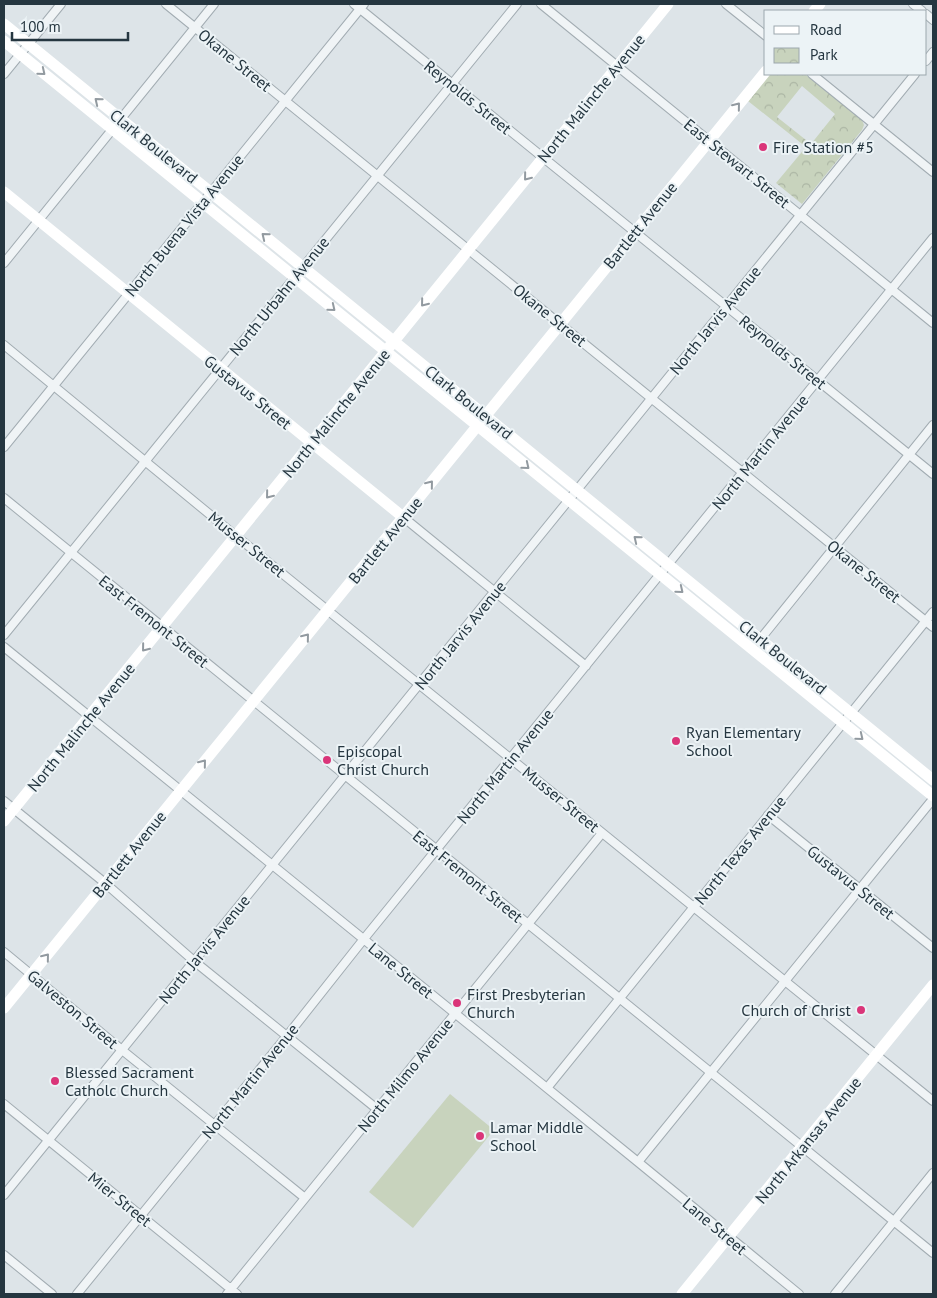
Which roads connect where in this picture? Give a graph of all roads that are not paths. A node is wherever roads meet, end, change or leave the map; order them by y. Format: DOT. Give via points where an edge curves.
graph roads {
  1 [pos="61,4"];
  2 [pos="166,4"];
  3 [pos="214,4"];
  4 [pos="517,4"];
  5 [pos="541,4"];
  6 [pos="668,4"];
  7 [pos="726,4"];
  8 [pos="359,5"];
  9 [pos="4,24"];
  10 [pos="195,27"];
  11 [pos="764,34"];
  12 [pos="4,41"];
  13 [pos="28,44"];
  14 [pos="20,54"];
  15 [pos="618,66"];
  16 [pos="764,73"];
  17 [pos="4,74"];
  18 [pos="813,75"];
  19 [pos="914,75"];
  20 [pos="452,84"];
  21 [pos="285,100"];
  22 [pos="121,119"];
  23 [pos="874,124"];
  24 [pos="112,129"];
  25 [pos="709,140"];
  26 [pos="543,158"];
  27 [pos="933,172"];
  28 [pos="378,175"];
  29 [pos="4,192"];
  30 [pos="211,192"];
  31 [pos="202,203"];
  32 [pos="801,215"];
  33 [pos="38,220"];
  34 [pos="634,232"];
  35 [pos="933,238"];
  36 [pos="468,249"];
  37 [pos="4,263"];
  38 [pos="303,267"];
  39 [pos="294,278"];
  40 [pos="892,289"];
  41 [pos="128,294"];
  42 [pos="726,306"];
  43 [pos="933,323"];
  44 [pos="560,324"];
  45 [pos="394,341"];
  46 [pos="4,345"];
  47 [pos="385,352"];
  48 [pos="220,369"];
  49 [pos="818,380"];
  50 [pos="53,386"];
  51 [pos="652,398"];
  52 [pos="486,416"];
  53 [pos="933,425"];
  54 [pos="477,426"];
  55 [pos="311,443"];
  56 [pos="4,447"];
  57 [pos="910,454"];
  58 [pos="145,461"];
  59 [pos="743,472"];
  60 [pos="933,474"];
  61 [pos="577,490"];
  62 [pos="4,498"];
  63 [pos="569,500"];
  64 [pos="403,517"];
  65 [pos="236,536"];
  66 [pos="835,547"];
  67 [pos="71,553"];
  68 [pos="669,564"];
  69 [pos="660,575"];
  70 [pos="494,592"];
  71 [pos="328,610"];
  72 [pos="933,612"];
  73 [pos="926,621"];
  74 [pos="162,627"];
  75 [pos="933,627"];
  76 [pos="4,635"];
  77 [pos="760,639"];
  78 [pos="4,647"];
  79 [pos="752,649"];
  80 [pos="586,666"];
  81 [pos="419,684"];
  82 [pos="253,702"];
  83 [pos="851,713"];
  84 [pos="89,716"];
  85 [pos="843,723"];
  86 [pos="511,758"];
  87 [pos="345,776"];
  88 [pos="933,780"];
  89 [pos="181,790"];
  90 [pos="933,798"];
  91 [pos="4,801"];
  92 [pos="14,809"];
  93 [pos="768,815"];
  94 [pos="4,822"];
  95 [pos="602,833"];
  96 [pos="436,850"];
  97 [pos="272,866"];
  98 [pos="106,883"];
  99 [pos="860,889"];
  100 [pos="694,907"];
  101 [pos="528,924"];
  102 [pos="363,940"];
  103 [pos="933,948"];
  104 [pos="4,952"];
  105 [pos="194,961"];
  106 [pos="32,974"];
  107 [pos="785,981"];
  108 [pos="933,985"];
  109 [pos="619,998"];
  110 [pos="4,1008"];
  111 [pos="455,1014"];
  112 [pos="287,1036"];
  113 [pos="122,1050"];
  114 [pos="877,1055"];
  115 [pos="711,1073"];
  116 [pos="546,1088"];
  117 [pos="933,1101"];
  118 [pos="4,1104"];
  119 [pos="377,1109"];
  120 [pos="215,1125"];
  121 [pos="48,1141"];
  122 [pos="802,1147"];
  123 [pos="638,1162"];
  124 [pos="933,1173"];
  125 [pos="4,1195"];
  126 [pos="305,1198"];
  127 [pos="141,1216"];
  128 [pos="894,1221"];
  129 [pos="729,1237"];
  130 [pos="933,1254"];
  131 [pos="4,1255"];
  132 [pos="232,1293"];
  133 [pos="52,1294"];
  134 [pos="77,1294"];
  135 [pos="682,1294"];
  136 [pos="799,1294"];
  137 [pos="834,1294"];
  1 -- 13 [label="street"];
  2 -- 10 [label="street, Okane Street"];
  3 -- 10 [label="street"];
  4 -- 20 [label="street, North Urbahn Avenue"];
  5 -- 15 [label="street, East Stewart Street"];
  6 -- 15 [label="main road, North Malinche Avenue"];
  7 -- 11 [label="street"];
  8 -- 20 [label="street, Reynolds Street"];
  8 -- 21 [label="street, North Buena Vista Avenue"];
  9 -- 13 [label="main road, Clark Boulevard"];
  10 -- 21 [label="street, Okane Street"];
  10 -- 22 [label="street"];
  12 -- 14 [label="main road, Clark Boulevard"];
  13 -- 14 [label="street"];
  22 -- 13 [label="main road, Clark Boulevard, one-way"];
  14 -- 17 [label="street"];
  14 -- 24 [label="main road, Clark Boulevard, one-way"];
  15 -- 25 [label="street, East Stewart Street"];
  15 -- 26 [label="main road, North Malinche Avenue"];
  25 -- 16 [label="main road, Bartlett Avenue, one-way"];
  18 -- 23 [label="street"];
  19 -- 23 [label="street, North Jarvis Avenue"];
  20 -- 26 [label="street, Reynolds Street"];
  20 -- 28 [label="street, North Urbahn Avenue"];
  21 -- 28 [label="street, Okane Street"];
  21 -- 30 [label="street, North Buena Vista Avenue"];
  22 -- 24 [label="street"];
  22 -- 30 [label="main road, Clark Boulevard"];
  23 -- 27 [label="street"];
  23 -- 32 [label="street, North Jarvis Avenue"];
  24 -- 31 [label="main road, Clark Boulevard"];
  24 -- 33 [label="street"];
  25 -- 32 [label="street, East Stewart Street"];
  25 -- 34 [label="main road, Bartlett Avenue"];
  26 -- 34 [label="street, Reynolds Street"];
  26 -- 36 [label="main road, North Malinche Avenue, one-way"];
  28 -- 36 [label="street, Okane Street"];
  28 -- 38 [label="street, North Urbahn Avenue"];
  29 -- 33 [label="main road, Gustavus Street"];
  30 -- 31 [label="street, North Buena Vista Avenue"];
  38 -- 30 [label="main road, Clark Boulevard, one-way"];
  31 -- 39 [label="main road, Clark Boulevard"];
  31 -- 41 [label="street, North Buena Vista Avenue"];
  32 -- 40 [label="street, East Stewart Street"];
  32 -- 42 [label="street, North Jarvis Avenue"];
  33 -- 37 [label="street"];
  33 -- 41 [label="main road, Gustavus Street"];
  34 -- 42 [label="street, Reynolds Street"];
  34 -- 44 [label="main road, Bartlett Avenue"];
  35 -- 40 [label="street, North Martin Avenue"];
  36 -- 44 [label="street, Okane Street"];
  36 -- 45 [label="main road, North Malinche Avenue, one-way"];
  38 -- 39 [label="street, North Urbahn Avenue"];
  38 -- 45 [label="main road, Clark Boulevard"];
  39 -- 47 [label="main road, Clark Boulevard, one-way"];
  39 -- 48 [label="street, North Urbahn Avenue"];
  40 -- 43 [label="street, East Stewart Street"];
  40 -- 49 [label="street, North Martin Avenue"];
  41 -- 48 [label="main road, Gustavus Street"];
  41 -- 50 [label="street, North Buena Vista Avenue"];
  42 -- 49 [label="street, Reynolds Street"];
  42 -- 51 [label="street, North Jarvis Avenue"];
  44 -- 51 [label="street, Okane Street"];
  44 -- 52 [label="main road, Bartlett Avenue"];
  45 -- 47 [label="main road, North Malinche Avenue"];
  45 -- 52 [label="main road, Clark Boulevard"];
  46 -- 50 [label="street, Musser Street"];
  47 -- 54 [label="main road, Clark Boulevard"];
  47 -- 55 [label="main road, North Malinche Avenue"];
  48 -- 55 [label="main road, Gustavus Street"];
  48 -- 58 [label="street, North Urbahn Avenue"];
  49 -- 57 [label="street, Reynolds Street"];
  49 -- 59 [label="street, North Martin Avenue"];
  50 -- 56 [label="street, North Buena Vista Avenue"];
  50 -- 58 [label="street, Musser Street"];
  51 -- 59 [label="street, Okane Street"];
  51 -- 61 [label="street, North Jarvis Avenue"];
  52 -- 54 [label="main road, Bartlett Avenue"];
  52 -- 61 [label="main road, Clark Boulevard"];
  53 -- 57 [label="street"];
  54 -- 63 [label="main road, Clark Boulevard, one-way"];
  64 -- 54 [label="main road, Bartlett Avenue, one-way"];
  55 -- 64 [label="main road, Gustavus Street"];
  55 -- 65 [label="main road, North Malinche Avenue, one-way"];
  57 -- 60 [label="street, Reynolds Street"];
  57 -- 66 [label="street"];
  58 -- 65 [label="street, Musser Street"];
  58 -- 67 [label="street, North Urbahn Avenue"];
  59 -- 66 [label="street, Okane Street"];
  59 -- 68 [label="street, North Martin Avenue"];
  61 -- 63 [label="street, North Jarvis Avenue"];
  68 -- 61 [label="main road, Clark Boulevard, one-way"];
  62 -- 67 [label="street, East Fremont Street"];
  63 -- 69 [label="main road, Clark Boulevard"];
  63 -- 70 [label="street, North Jarvis Avenue"];
  64 -- 70 [label="street, Gustavus Street"];
  64 -- 71 [label="main road, Bartlett Avenue"];
  65 -- 71 [label="street, Musser Street"];
  65 -- 74 [label="main road, North Malinche Avenue"];
  66 -- 73 [label="street, Okane Street"];
  66 -- 77 [label="street"];
  67 -- 74 [label="street, East Fremont Street"];
  67 -- 76 [label="street, North Urbahn Avenue"];
  68 -- 69 [label="street, North Martin Avenue"];
  68 -- 77 [label="main road, Clark Boulevard"];
  69 -- 79 [label="main road, Clark Boulevard, one-way"];
  69 -- 80 [label="street, North Martin Avenue"];
  70 -- 80 [label="street, Gustavus Street"];
  70 -- 81 [label="street, North Jarvis Avenue"];
  71 -- 81 [label="street, Musser Street"];
  82 -- 71 [label="main road, Bartlett Avenue, one-way"];
  72 -- 73 [label="street, North Texas Avenue"];
  73 -- 75 [label="street, Okane Street"];
  73 -- 83 [label="street, North Texas Avenue"];
  74 -- 82 [label="street, East Fremont Street"];
  74 -- 84 [label="main road, North Malinche Avenue, one-way"];
  77 -- 79 [label="street"];
  77 -- 83 [label="main road, Clark Boulevard"];
  78 -- 84 [label="street, Lane Street"];
  79 -- 85 [label="main road, Clark Boulevard"];
  80 -- 86 [label="street, North Martin Avenue"];
  81 -- 86 [label="street, Musser Street"];
  81 -- 87 [label="street, North Jarvis Avenue"];
  82 -- 87 [label="street, East Fremont Street"];
  89 -- 82 [label="main road, Bartlett Avenue, one-way"];
  83 -- 85 [label="street, North Texas Avenue"];
  83 -- 88 [label="main road, Clark Boulevard"];
  84 -- 89 [label="street, Lane Street"];
  84 -- 92 [label="main road, North Malinche Avenue"];
  85 -- 90 [label="main road, Clark Boulevard, one-way"];
  85 -- 93 [label="street, North Texas Avenue"];
  86 -- 95 [label="street, Musser Street"];
  86 -- 96 [label="street, North Martin Avenue"];
  87 -- 96 [label="street, East Fremont Street"];
  87 -- 97 [label="street, North Jarvis Avenue"];
  89 -- 97 [label="street, Lane Street"];
  89 -- 98 [label="main road, Bartlett Avenue"];
  90 -- 99 [label="street"];
  91 -- 92 [label="street"];
  92 -- 94 [label="main road, North Malinche Avenue"];
  92 -- 98 [label="street"];
  93 -- 99 [label="street, Gustavus Street"];
  93 -- 100 [label="street, North Texas Avenue"];
  95 -- 100 [label="street, Musser Street"];
  95 -- 101 [label="street, North Milmo Avenue"];
  96 -- 101 [label="street, East Fremont Street"];
  96 -- 102 [label="street, North Martin Avenue"];
  97 -- 102 [label="street, Lane Street"];
  97 -- 105 [label="street, North Jarvis Avenue"];
  98 -- 105 [label="street"];
  106 -- 98 [label="main road, Bartlett Avenue, one-way"];
  99 -- 103 [label="street, Gustavus Street"];
  99 -- 107 [label="street"];
  100 -- 107 [label="street, Musser Street"];
  100 -- 109 [label="street, North Texas Avenue"];
  101 -- 109 [label="street, East Fremont Street"];
  101 -- 111 [label="street, North Milmo Avenue"];
  102 -- 111 [label="street, Lane Street"];
  102 -- 112 [label="street, North Martin Avenue"];
  104 -- 106 [label="street, Galveston Street"];
  105 -- 112 [label="street"];
  105 -- 113 [label="street, North Jarvis Avenue"];
  106 -- 110 [label="main road, Bartlett Avenue"];
  106 -- 113 [label="street, Galveston Street"];
  107 -- 114 [label="street, Musser Street"];
  107 -- 115 [label="street"];
  108 -- 114 [label="main road, North Arkansas Avenue"];
  109 -- 115 [label="street, East Fremont Street"];
  109 -- 116 [label="street, North Texas Avenue"];
  111 -- 116 [label="street, Lane Street"];
  111 -- 119 [label="street, North Milmo Avenue"];
  112 -- 119 [label="street"];
  112 -- 120 [label="street, North Martin Avenue"];
  113 -- 120 [label="street, Galveston Street"];
  113 -- 121 [label="street, North Jarvis Avenue"];
  114 -- 117 [label="street, Musser Street"];
  114 -- 122 [label="main road, North Arkansas Avenue"];
  115 -- 122 [label="street, East Fremont Street"];
  115 -- 123 [label="street"];
  116 -- 123 [label="street, Lane Street"];
  118 -- 121 [label="street, Mier Street"];
  119 -- 126 [label="street, North Milmo Avenue"];
  120 -- 126 [label="street, Galveston Street"];
  120 -- 127 [label="street, North Martin Avenue"];
  121 -- 125 [label="street, North Jarvis Avenue"];
  121 -- 127 [label="street, Mier Street"];
  122 -- 128 [label="street, East Fremont Street"];
  122 -- 129 [label="main road, North Arkansas Avenue"];
  123 -- 129 [label="street, Lane Street"];
  124 -- 128 [label="street"];
  126 -- 132 [label="street, North Milmo Avenue"];
  127 -- 132 [label="street, Mier Street"];
  127 -- 134 [label="street, North Martin Avenue"];
  128 -- 130 [label="street, East Fremont Street"];
  128 -- 137 [label="street"];
  129 -- 135 [label="main road, North Arkansas Avenue"];
  129 -- 136 [label="street, Lane Street"];
  131 -- 133 [label="street"];
}
